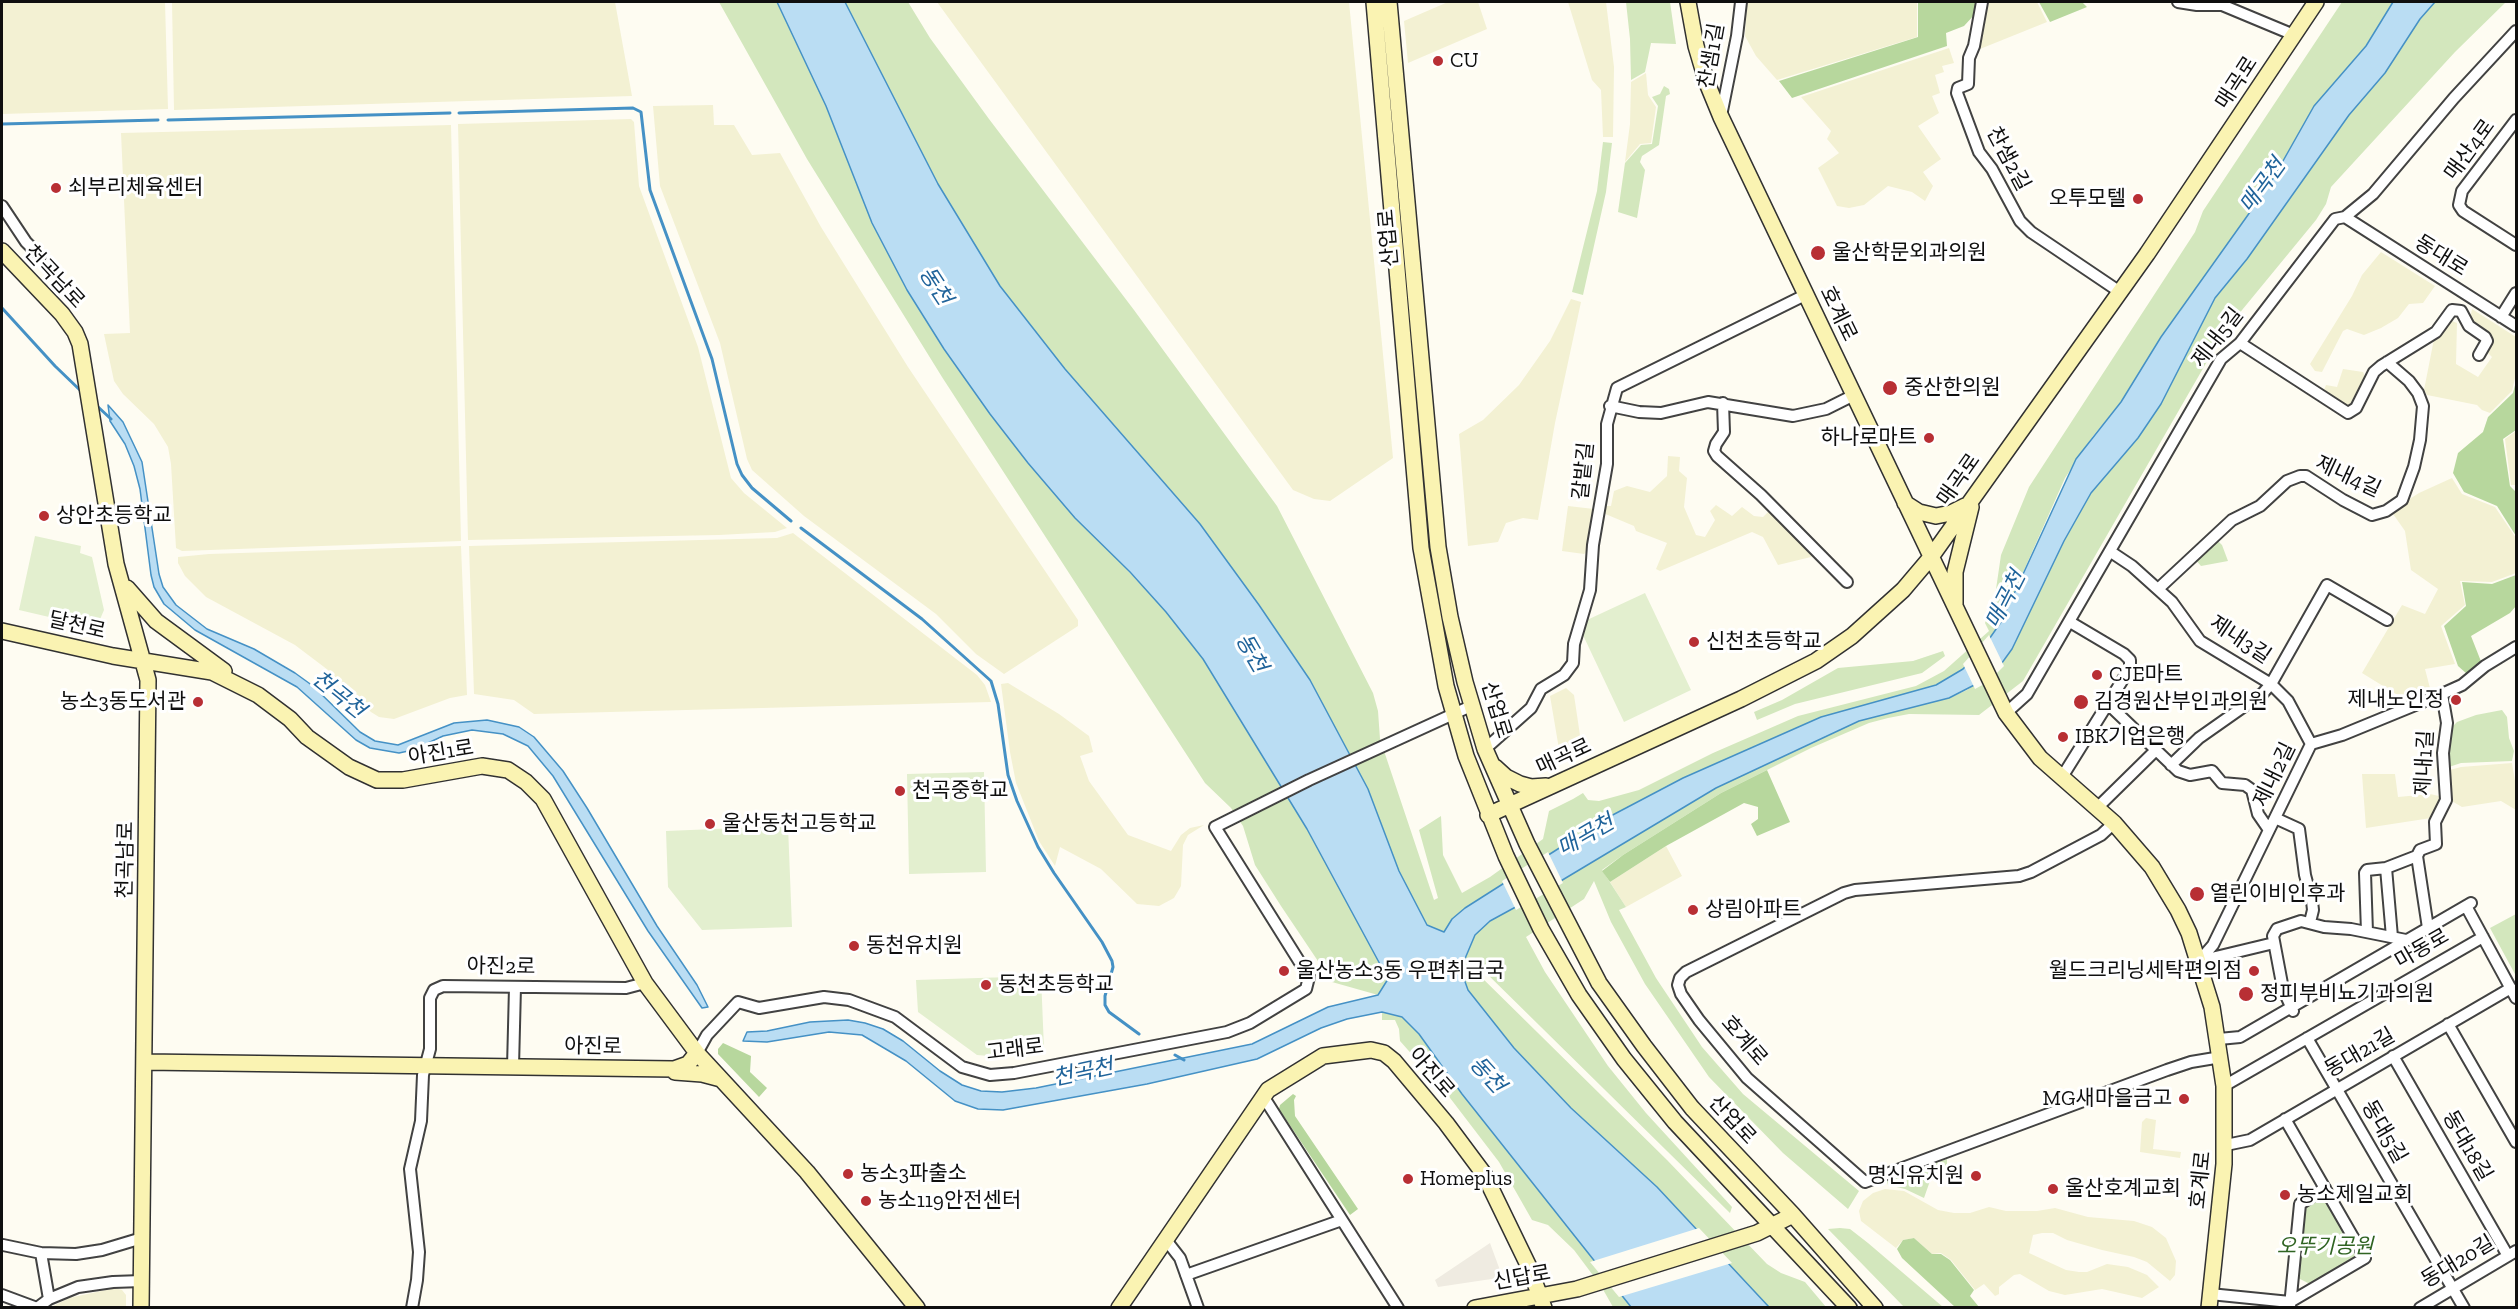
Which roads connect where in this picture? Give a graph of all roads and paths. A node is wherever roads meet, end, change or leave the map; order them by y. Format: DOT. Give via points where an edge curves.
graph roads {
  1 [pos="1374,2"];
  2 [pos="1389,2"];
  3 [pos="1688,2"];
  4 [pos="1741,2"];
  5 [pos="1982,2"];
  6 [pos="2178,2"];
  7 [pos="2316,2"];
  8 [pos="2517,31"];
  9 [pos="2294,35"];
  10 [pos="1720,117"];
  11 [pos="2517,120"];
  12 [pos="2,206"];
  13 [pos="2345,217"];
  14 [pos="2517,244"];
  15 [pos="2,251"];
  16 [pos="40,256"];
  17 [pos="2120,292"];
  18 [pos="2517,292"];
  19 [pos="1805,295"];
  20 [pos="2501,317"];
  21 [pos="2517,326"];
  22 [pos="2240,343"];
  23 [pos="2479,355"];
  24 [pos="2387,362"];
  25 [pos="1854,394"];
  26 [pos="1723,403"];
  27 [pos="1610,406"];
  28 [pos="1971,500"];
  29 [pos="1905,503"];
  30 [pos="2111,552"];
  31 [pos="1931,558"];
  32 [pos="119,576"];
  33 [pos="1846,582"];
  34 [pos="2158,589"];
  35 [pos="1955,607"];
  36 [pos="2387,620"];
  37 [pos="2070,622"];
  38 [pos="2,631"];
  39 [pos="2517,647"];
  40 [pos="144,662"];
  41 [pos="2271,684"];
  42 [pos="240,685"];
  43 [pos="2442,694"];
  44 [pos="2108,704"];
  45 [pos="1471,706"];
  46 [pos="1453,713"];
  47 [pos="2006,713"];
  48 [pos="2311,744"];
  49 [pos="2155,751"];
  50 [pos="1488,756"];
  51 [pos="2171,765"];
  52 [pos="2062,777"];
  53 [pos="1551,786"];
  54 [pos="1509,806"];
  55 [pos="2097,808"];
  56 [pos="1488,815"];
  57 [pos="2275,818"];
  58 [pos="2114,823"];
  59 [pos="2270,830"];
  60 [pos="2416,856"];
  61 [pos="2386,868"];
  62 [pos="2310,922"];
  63 [pos="2428,928"];
  64 [pos="2367,932"];
  65 [pos="2392,937"];
  66 [pos="2483,937"];
  67 [pos="2406,940"];
  68 [pos="2274,943"];
  69 [pos="2199,961"];
  70 [pos="645,983"];
  71 [pos="514,987"];
  72 [pos="2511,988"];
  73 [pos="2517,998"];
  74 [pos="2291,1009"];
  75 [pos="2448,1024"];
  76 [pos="2307,1038"];
  77 [pos="2218,1040"];
  78 [pos="696,1053"];
  79 [pos="2393,1056"];
  80 [pos="2221,1057"];
  81 [pos="145,1062"];
  82 [pos="426,1066"];
  83 [pos="513,1067"];
  84 [pos="648,1069"];
  85 [pos="721,1079"];
  86 [pos="2224,1086"];
  87 [pos="2337,1089"];
  88 [pos="1263,1096"];
  89 [pos="2285,1119"];
  90 [pos="2517,1142"];
  91 [pos="2226,1145"];
  92 [pos="2325,1188"];
  93 [pos="1793,1215"];
  94 [pos="1342,1220"];
  95 [pos="1772,1226"];
  96 [pos="142,1238"];
  97 [pos="1166,1240"];
  98 [pos="3,1245"];
  99 [pos="41,1253"];
  100 [pos="2512,1253"];
  101 [pos="1186,1275"];
  102 [pos="142,1281"];
  103 [pos="2453,1288"];
  104 [pos="2,1295"];
  105 [pos="49,1299"];
  106 [pos="2209,1301"];
  107 [pos="1542,1302"];
  108 [pos="2290,1305"];
  109 [pos="37,1308"];
  110 [pos="141,1308"];
  111 [pos="412,1308"];
  112 [pos="917,1308"];
  113 [pos="1119,1308"];
  114 [pos="1198,1308"];
  115 [pos="1398,1308"];
  116 [pos="1475,1308"];
  117 [pos="1552,1308"];
  118 [pos="1849,1308"];
  119 [pos="1875,1308"];
  120 [pos="2420,1308"];
  121 [pos="2464,1308"];
  1 -- 46 [label="street, 산업로" via="1421,548"];
  2 -- 45 [label="street, 산업로" via="1438,547"];
  3 -- 10 [label="street, 호계로" via="1696,46"];
  4 -- 10 [label="street, 찬샘1길"];
  5 -- 17 [label="street, 찬샘2길" via="1969,58 1968,84 1958,88 1957,93 1979,152 2020,221 2031,232"];
  6 -- 9 [label="street" via="2222,5"];
  7 -- 9 [label="street, 매곡로"];
  8 -- 13 [label="street, 제내5길" via="2373,194"];
  9 -- 17 [label="street, 매곡로"];
  10 -- 19 [label="street, 호계로"];
  11 -- 14 [label="street, 매산4로" via="2462,191 2459,205"];
  12 -- 16 [label="street"];
  13 -- 20 [label="street, 동대로"];
  13 -- 22 [label="street, 제내5길" via="2335,219"];
  15 -- 32 [label="street, 천곡남로" via="69,322 81,344"];
  17 -- 28 [label="street, 매곡로"];
  18 -- 20 [label="street"];
  19 -- 25 [label="street, 호계로"];
  19 -- 27 [label="street" via="1617,388"];
  20 -- 21 [label="street, 동대로"];
  22 -- 24 [label="street" via="2348,412 2356,408 2374,372"];
  22 -- 30 [label="street, 제내5길" via="2221,359"];
  23 -- 24 [label="street" via="2487,341 2456,309 2427,339"];
  24 -- 34 [label="street, 제내4길" via="2409,381 2423,406 2414,467 2402,500 2372,515 2300,476 2260,506 2232,520"];
  25 -- 26 [label="street" via="1826,409 1793,416"];
  25 -- 29 [label="street, 호계로"];
  26 -- 27 [label="street" via="1701,402 1661,413"];
  26 -- 33 [label="street" via="1725,432 1716,444 1717,456"];
  27 -- 50 [label="street, 갈밭길" via="1591,582 1574,644 1573,663 1564,675 1540,689 1531,708"];
  28 -- 29 [label="street" via="1951,513 1936,516"];
  28 -- 31 [label="street, 매곡로"];
  28 -- 35 [label="street" via="1955,572"];
  29 -- 31 [label="street, 호계로"];
  30 -- 34 [label="street, 제내3길"];
  30 -- 37 [label="street, 제내5길"];
  31 -- 35 [label="street, 호계로"];
  31 -- 53 [label="street, 매곡로" via="1871,620 1816,661"];
  32 -- 40 [label="street, 천곡남로"];
  32 -- 42 [label="street" via="148,613"];
  34 -- 41 [label="street, 제내3길" via="2200,641"];
  35 -- 47 [label="street, 호계로"];
  36 -- 41 [label="street" via="2328,585"];
  37 -- 44 [label="street" via="2130,660 2130,668"];
  37 -- 47 [label="street, 제내5길" via="2026,694"];
  38 -- 40 [label="street, 달천로"];
  39 -- 43 [label="street, 제내2길"];
  40 -- 42 [label="street, 아진1로" via="207,670"];
  40 -- 81 [label="street, 천곡남로" via="149,686"];
  41 -- 48 [label="street, 제내3길" via="2288,701"];
  41 -- 51 [label="street" via="2199,738"];
  42 -- 70 [label="street, 아진1로" via="290,719 333,756 370,778 394,781 482,766 502,768 520,777 543,799"];
  43 -- 48 [label="street, 제내2길"];
  43 -- 60 [label="street, 제내1길" via="2447,723 2443,753 2446,800 2435,822 2436,844 2420,850"];
  44 -- 49 [label="street"];
  44 -- 52 [label="street"];
  45 -- 46 [label="street"];
  45 -- 50 [label="street, 산업로"];
  46 -- 56 [label="street, 산업로"];
  46 -- 78 [label="street, 고래로" via="1215,827 1309,981 1306,989 1250,1023 1227,1032 990,1076 962,1067 895,1017 849,1000 824,997 759,1008 738,1002"];
  47 -- 52 [label="street, 호계로" via="2034,751"];
  48 -- 57 [label="street, 제내2길"];
  49 -- 51 [label="street"];
  49 -- 55 [label="street"];
  50 -- 53 [label="street" via="1506,777 1520,784"];
  50 -- 54 [label="street, 산업로"];
  51 -- 59 [label="street" via="2184,775 2212,771 2222,783 2246,785 2252,790 2258,814"];
  52 -- 55 [label="street, 호계로"];
  53 -- 54 [label="street, 매곡로"];
  54 -- 56 [label="street, 매곡로"];
  54 -- 93 [label="street, 산업로" via="1599,983 1692,1108"];
  55 -- 58 [label="street, 호계로"];
  56 -- 95 [label="street, 산업로" via="1541,929 1579,995 1675,1122"];
  57 -- 59 [label="street, 제내2길"];
  57 -- 62 [label="street" via="2299,829 2312,901"];
  58 -- 69 [label="street, 호계로" via="2152,867 2189,933"];
  58 -- 80 [label="street, 호계로" via="2101,835 2019,876 1844,893 1686,972 1678,985 1681,994 1747,1078 1864,1182 2167,1070"];
  59 -- 69 [label="street, 제내2길" via="2212,945"];
  60 -- 61 [label="street"];
  60 -- 63 [label="street"];
  61 -- 64 [label="street" via="2365,873"];
  61 -- 65 [label="street"];
  62 -- 64 [label="street"];
  62 -- 68 [label="street" via="2277,929 2272,936"];
  63 -- 66 [label="street" via="2468,904"];
  63 -- 67 [label="street"];
  64 -- 65 [label="street"];
  65 -- 67 [label="street"];
  66 -- 72 [label="street"];
  66 -- 76 [label="street, 마동로"];
  67 -- 74 [label="street"];
  68 -- 69 [label="street"];
  68 -- 74 [label="street"];
  69 -- 77 [label="street, 호계로"];
  70 -- 71 [label="street, 아진2로" via="627,988"];
  70 -- 78 [label="street, 아진1로"];
  71 -- 82 [label="street, 아진2로" via="443,986 434,990 430,998 430,1050"];
  71 -- 83 [label="street"];
  72 -- 73 [label="street"];
  72 -- 75 [label="street, 동대21길"];
  74 -- 77 [label="street" via="2240,1036"];
  75 -- 79 [label="street, 동대21길"];
  75 -- 90 [label="street"];
  76 -- 86 [label="street, 마동로"];
  76 -- 87 [label="street, 동대5길"];
  77 -- 80 [label="street, 호계로"];
  78 -- 84 [label="street, 아진로" via="680,1069"];
  78 -- 85 [label="street"];
  79 -- 87 [label="street, 동대21길"];
  79 -- 100 [label="street, 동대18길"];
  80 -- 86 [label="street, 호계로"];
  81 -- 82 [label="street, 아진로"];
  81 -- 96 [label="street, 천곡남로"];
  82 -- 83 [label="street, 아진로"];
  82 -- 111 [label="street" via="421,1121 410,1169 419,1252"];
  83 -- 84 [label="street, 아진로"];
  84 -- 85 [label="street"];
  85 -- 112 [label="street" via="807,1172"];
  86 -- 91 [label="street, 호계로"];
  87 -- 89 [label="street, 동대21길"];
  87 -- 103 [label="street, 동대5길"];
  88 -- 94 [label="street"];
  88 -- 97 [label="street, 아진로"];
  88 -- 107 [label="street, 아진로" via="1270,1087 1323,1056 1371,1050 1389,1056 1489,1182"];
  89 -- 91 [label="street, 동대21길" via="2250,1140"];
  89 -- 92 [label="street"];
  91 -- 106 [label="street, 호계로"];
  92 -- 108 [label="street" via="2300,1204"];
  92 -- 108 [label="street" via="2366,1258"];
  93 -- 95 [label="street, 신답로"];
  93 -- 119 [label="street, 산업로"];
  94 -- 101 [label="street"];
  94 -- 115 [label="street"];
  95 -- 107 [label="street, 신답로"];
  95 -- 118 [label="street, 산업로"];
  96 -- 99 [label="street" via="89,1253"];
  96 -- 102 [label="street, 천곡남로"];
  97 -- 101 [label="street" via="1177,1250"];
  97 -- 113 [label="street, 아진로"];
  98 -- 99 [label="street"];
  99 -- 105 [label="street"];
  100 -- 103 [label="street, 동대20길"];
  101 -- 114 [label="street"];
  102 -- 105 [label="street" via="94,1284"];
  102 -- 110 [label="street, 천곡남로"];
  103 -- 120 [label="street, 동대20길"];
  103 -- 121 [label="street, 동대5길"];
  104 -- 109 [label="street"];
  105 -- 109 [label="street"];
  106 -- 108 [label="street"];
  107 -- 116 [label="street, 신답로"];
  107 -- 117 [label="street"];
}
